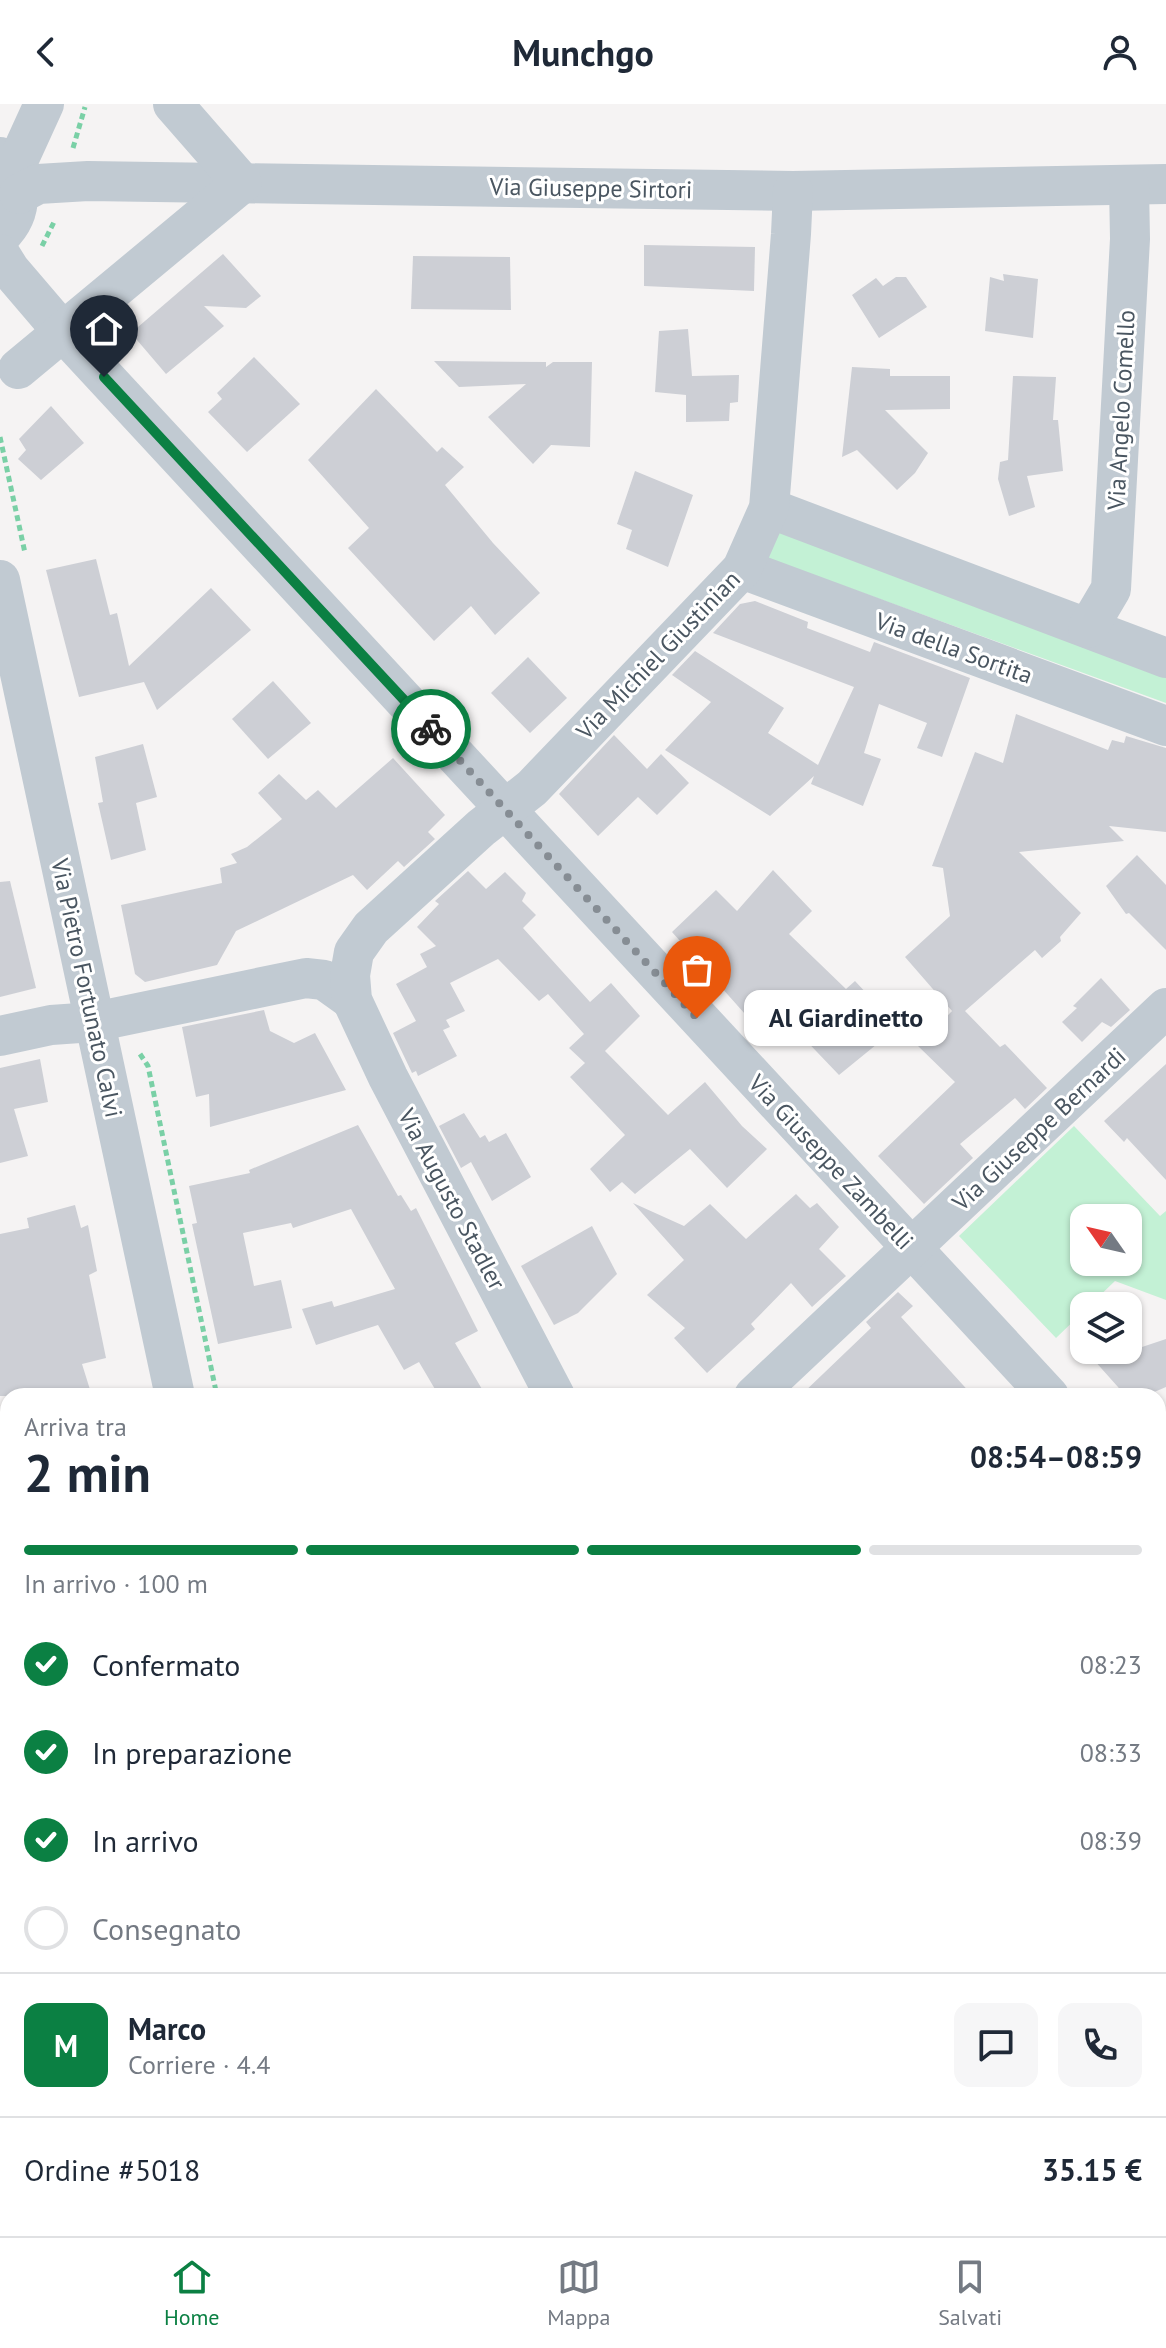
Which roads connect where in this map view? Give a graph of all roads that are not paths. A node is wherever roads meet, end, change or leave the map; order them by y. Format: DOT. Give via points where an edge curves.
graph roads {
  1 [pos="44,104"];
  2 [pos="173,104"];
  3 [pos="10,174"];
  4 [pos="242,183"];
  5 [pos="1147,185"];
  6 [pos="793,191"];
  7 [pos="0,236"];
  8 [pos="0,254"];
  9 [pos="63,332"];
  10 [pos="18,369"];
  11 [pos="769,508"];
  12 [pos="742,569"];
  13 [pos="0,580"];
  14 [pos="1088,628"];
  15 [pos="1166,658"];
  16 [pos="1166,726"];
  17 [pos="506,810"];
  18 [pos="352,1000"];
  19 [pos="1166,1008"];
  20 [pos="94,1022"];
  21 [pos="0,1036"];
  22 [pos="911,1249"];
  23 [pos="173,1388"];
  24 [pos="551,1388"];
  25 [pos="763,1388"];
  26 [pos="1041,1388"];
  1 -- 3 [label="street"];
  2 -- 4 [label="street"];
  3 -- 4 [label="street, Via Giuseppe Sirtori" via="38,184"];
  3 -- 7 [label="street" via="14,218"];
  4 -- 6 [label="street, Via Giuseppe Sirtori"];
  4 -- 9 [label="street"];
  5 -- 6 [label="street, Via Giuseppe Sirtori"];
  5 -- 14 [label="street, Via Angelo Comello" via="1130,239 1111,589"];
  6 -- 11 [label="street, Via Michiel Giustinian"];
  8 -- 9 [label="street, Via Giuseppe Zambelli"];
  9 -- 10 [label="street"];
  9 -- 17 [label="street, Via Giuseppe Zambelli"];
  11 -- 12 [label="street, Via Michiel Giustinian"];
  11 -- 14 [label="street"];
  12 -- 16 [label="street, Via della Sortita"];
  12 -- 17 [label="street, Via Michiel Giustinian"];
  13 -- 20 [label="street, Via Pietro Fortunato Calvi"];
  14 -- 15 [label="street"];
  17 -- 18 [label="street, Via Michiel Giustinian" via="371,928 354,952"];
  17 -- 22 [label="street, Via Giuseppe Zambelli"];
  18 -- 20 [label="street" via="324,980 306,978"];
  18 -- 24 [label="street, Via Augusto Stadler"];
  19 -- 22 [label="street, Via Giuseppe Bernardi"];
  20 -- 21 [label="street"];
  20 -- 23 [label="street, Via Pietro Fortunato Calvi"];
  22 -- 25 [label="street, Via Giuseppe Bernardi"];
  22 -- 26 [label="street, Via Giuseppe Zambelli"];
}
